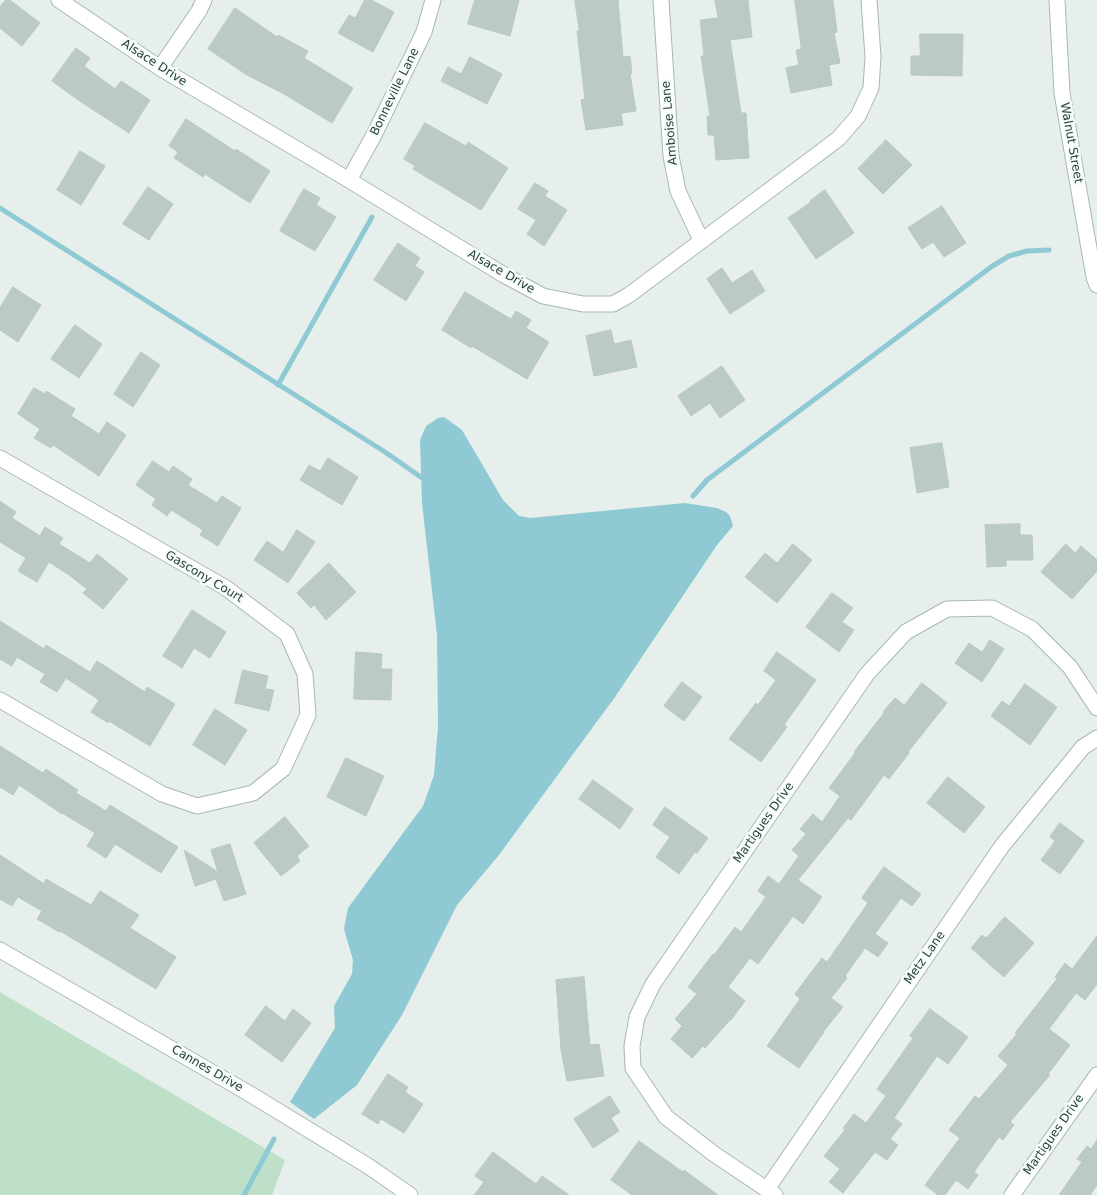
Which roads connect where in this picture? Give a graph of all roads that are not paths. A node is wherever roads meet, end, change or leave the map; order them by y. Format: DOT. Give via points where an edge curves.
graph roads {
  1 [pos="59,0"];
  2 [pos="204,0"];
  3 [pos="433,0"];
  4 [pos="661,0"];
  5 [pos="869,0"];
  6 [pos="1056,0"];
  7 [pos="160,68"];
  8 [pos="349,180"];
  9 [pos="701,240"];
  10 [pos="1097,285"];
  11 [pos="0,458"];
  12 [pos="0,700"];
  13 [pos="1097,708"];
  14 [pos="1097,738"];
  15 [pos="0,950"];
  16 [pos="1097,1074"];
  17 [pos="771,1192"];
  18 [pos="410,1195"];
  19 [pos="1012,1195"];
  1 -- 7 [label="street, Alsace Drive"];
  2 -- 7 [label="street"];
  3 -- 8 [label="street, Bonneville Lane" via="424,32"];
  4 -- 9 [label="street, Amboise Lane" via="672,156 678,191"];
  5 -- 9 [label="street, Alsace Drive" via="873,57 871,88 858,116 839,138"];
  6 -- 10 [label="street, Walnut Street" via="1062,93"];
  7 -- 8 [label="street, Alsace Drive"];
  8 -- 9 [label="street, Alsace Drive" via="543,296 583,304 613,304"];
  11 -- 12 [label="street, Gascony Court" via="228,589 287,634 306,674 308,715 283,769 253,793 197,806 162,794"];
  13 -- 17 [label="street, Martigues Drive" via="1070,668 1032,629 992,608 947,609 906,632 867,674 653,984 637,1017 632,1046 633,1068 666,1117"];
  14 -- 17 [label="street, Metz Lane" via="1083,747 1002,846"];
  15 -- 18 [label="street, Cannes Drive" via="250,1094"];
  16 -- 19 [label="street, Martigues Drive"];
}
